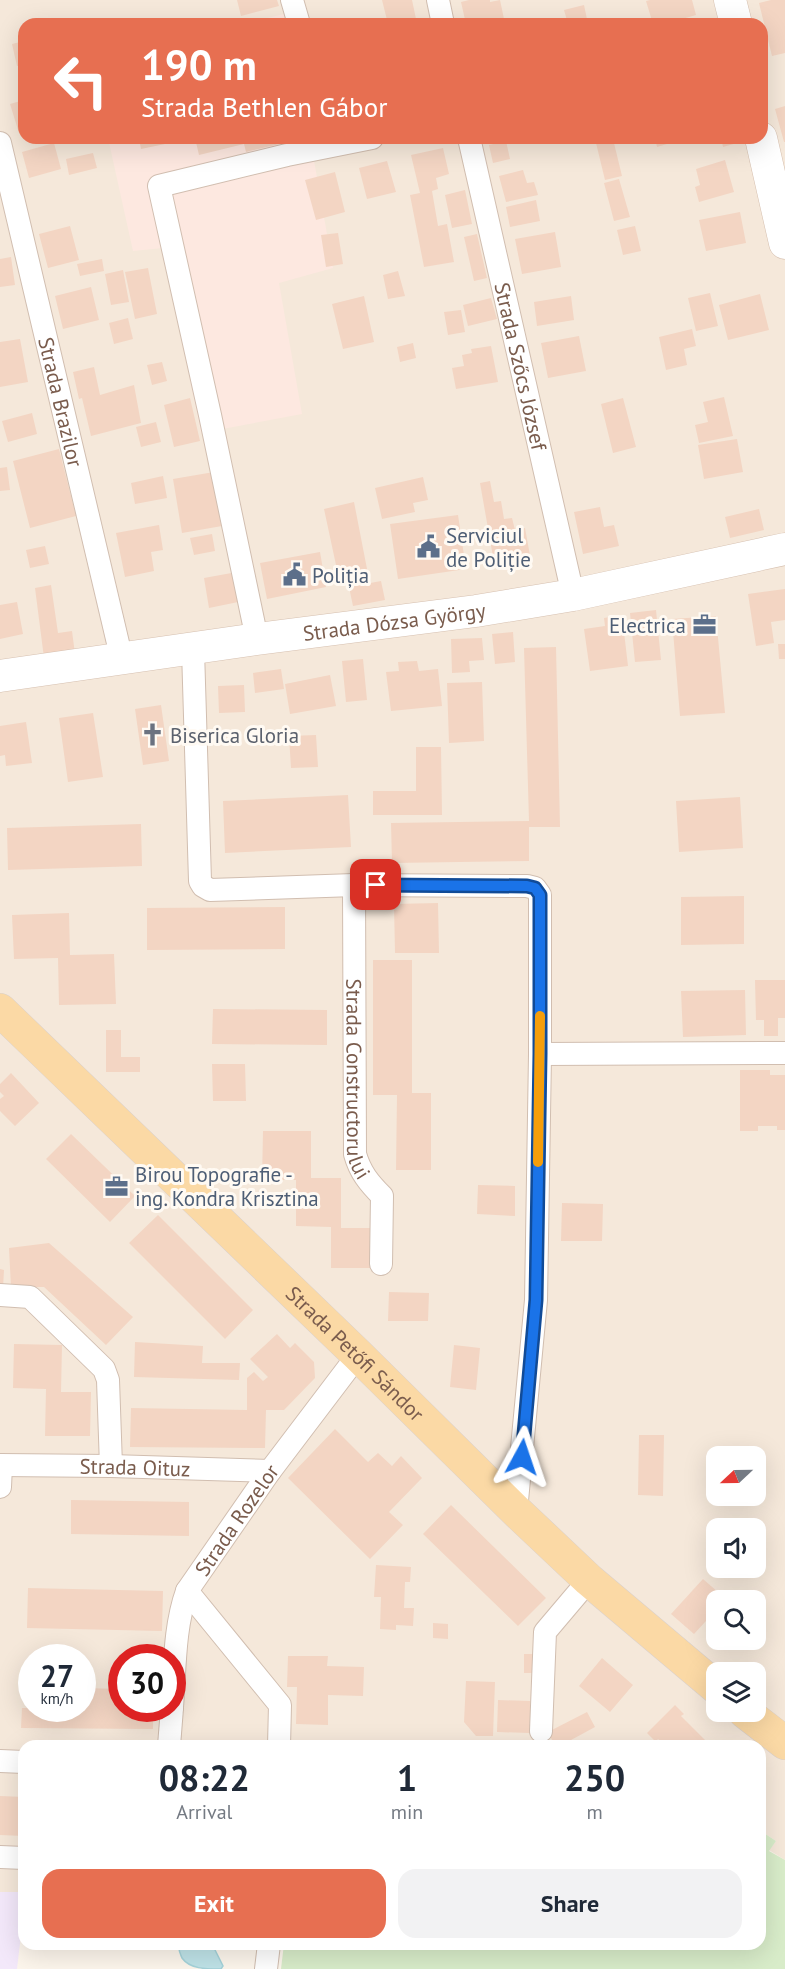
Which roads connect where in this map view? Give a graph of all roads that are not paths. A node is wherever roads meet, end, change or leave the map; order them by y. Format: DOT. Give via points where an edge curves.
graph roads {
  1 [pos="292,0"];
  2 [pos="438,0"];
  3 [pos="730,0"];
  4 [pos="297,18"];
  5 [pos="442,18"];
  6 [pos="734,18"];
  7 [pos="0,143"];
  8 [pos="324,144"];
  9 [pos="470,144"];
  10 [pos="762,144"];
  11 [pos="785,243"];
  12 [pos="785,549"];
  13 [pos="573,595"];
  14 [pos="256,639"];
  15 [pos="193,650"];
  16 [pos="122,660"];
  17 [pos="0,676"];
  18 [pos="354,885"];
  19 [pos="0,1010"];
  20 [pos="785,1053"];
  21 [pos="540,1054"];
  22 [pos="381,1264"];
  23 [pos="0,1295"];
  24 [pos="358,1355"];
  25 [pos="111,1466"];
  26 [pos="270,1471"];
  27 [pos="0,1472"];
  28 [pos="516,1511"];
  29 [pos="589,1580"];
  30 [pos="187,1591"];
  31 [pos="177,1644"];
  32 [pos="706,1679"];
  33 [pos="171,1722"];
  34 [pos="758,1722"];
  35 [pos="541,1731"];
  36 [pos="169,1740"];
  37 [pos="279,1740"];
  38 [pos="785,1743"];
  39 [pos="0,1761"];
  40 [pos="18,1762"];
  41 [pos="0,1857"];
  42 [pos="18,1858"];
  43 [pos="268,1950"];
  44 [pos="266,1969"];
  1 -- 4 [label="street"];
  2 -- 5 [label="street"];
  3 -- 6 [label="main road"];
  7 -- 16 [label="street, Strada Brazilor"];
  8 -- 14 [label="street" via="159,186"];
  9 -- 13 [label="street, Strada Szőcs József"];
  10 -- 11 [label="main road"];
  12 -- 13 [label="main road, Strada Dózsa György"];
  13 -- 14 [label="main road, Strada Dózsa György"];
  14 -- 15 [label="main road, Strada Dózsa György"];
  15 -- 16 [label="main road, Strada Dózsa György"];
  15 -- 18 [label="street" via="202,886 210,890"];
  16 -- 17 [label="main road, Strada Dózsa György"];
  18 -- 21 [label="street" via="535,888 540,895"];
  18 -- 22 [label="street, Strada Constructorului" via="355,1154 366,1179 382,1196"];
  19 -- 24 [label="main road, Strada Petőfi Sándor"];
  20 -- 21 [label="street"];
  21 -- 28 [label="street" via="536,1300"];
  23 -- 25 [label="street" via="30,1297 104,1369 108,1380"];
  24 -- 26 [label="street, Strada Rozelor"];
  24 -- 28 [label="main road, Strada Petőfi Sándor"];
  25 -- 26 [label="street, Strada Oituz"];
  25 -- 27 [label="street, Strada Oituz"];
  26 -- 30 [label="street, Strada Rozelor"];
  28 -- 29 [label="main road, Strada Petőfi Sándor"];
  29 -- 32 [label="main road, Strada Petőfi Sándor"];
  29 -- 35 [label="street" via="545,1632"];
  30 -- 31 [label="street, Strada Rozelor"];
  30 -- 37 [label="street" via="280,1705"];
  33 -- 36 [label="street, Strada Rozelor"];
  34 -- 38 [label="main road"];
  39 -- 40 [label="street"];
  41 -- 42 [label="street"];
  43 -- 44 [label="street"];
}
